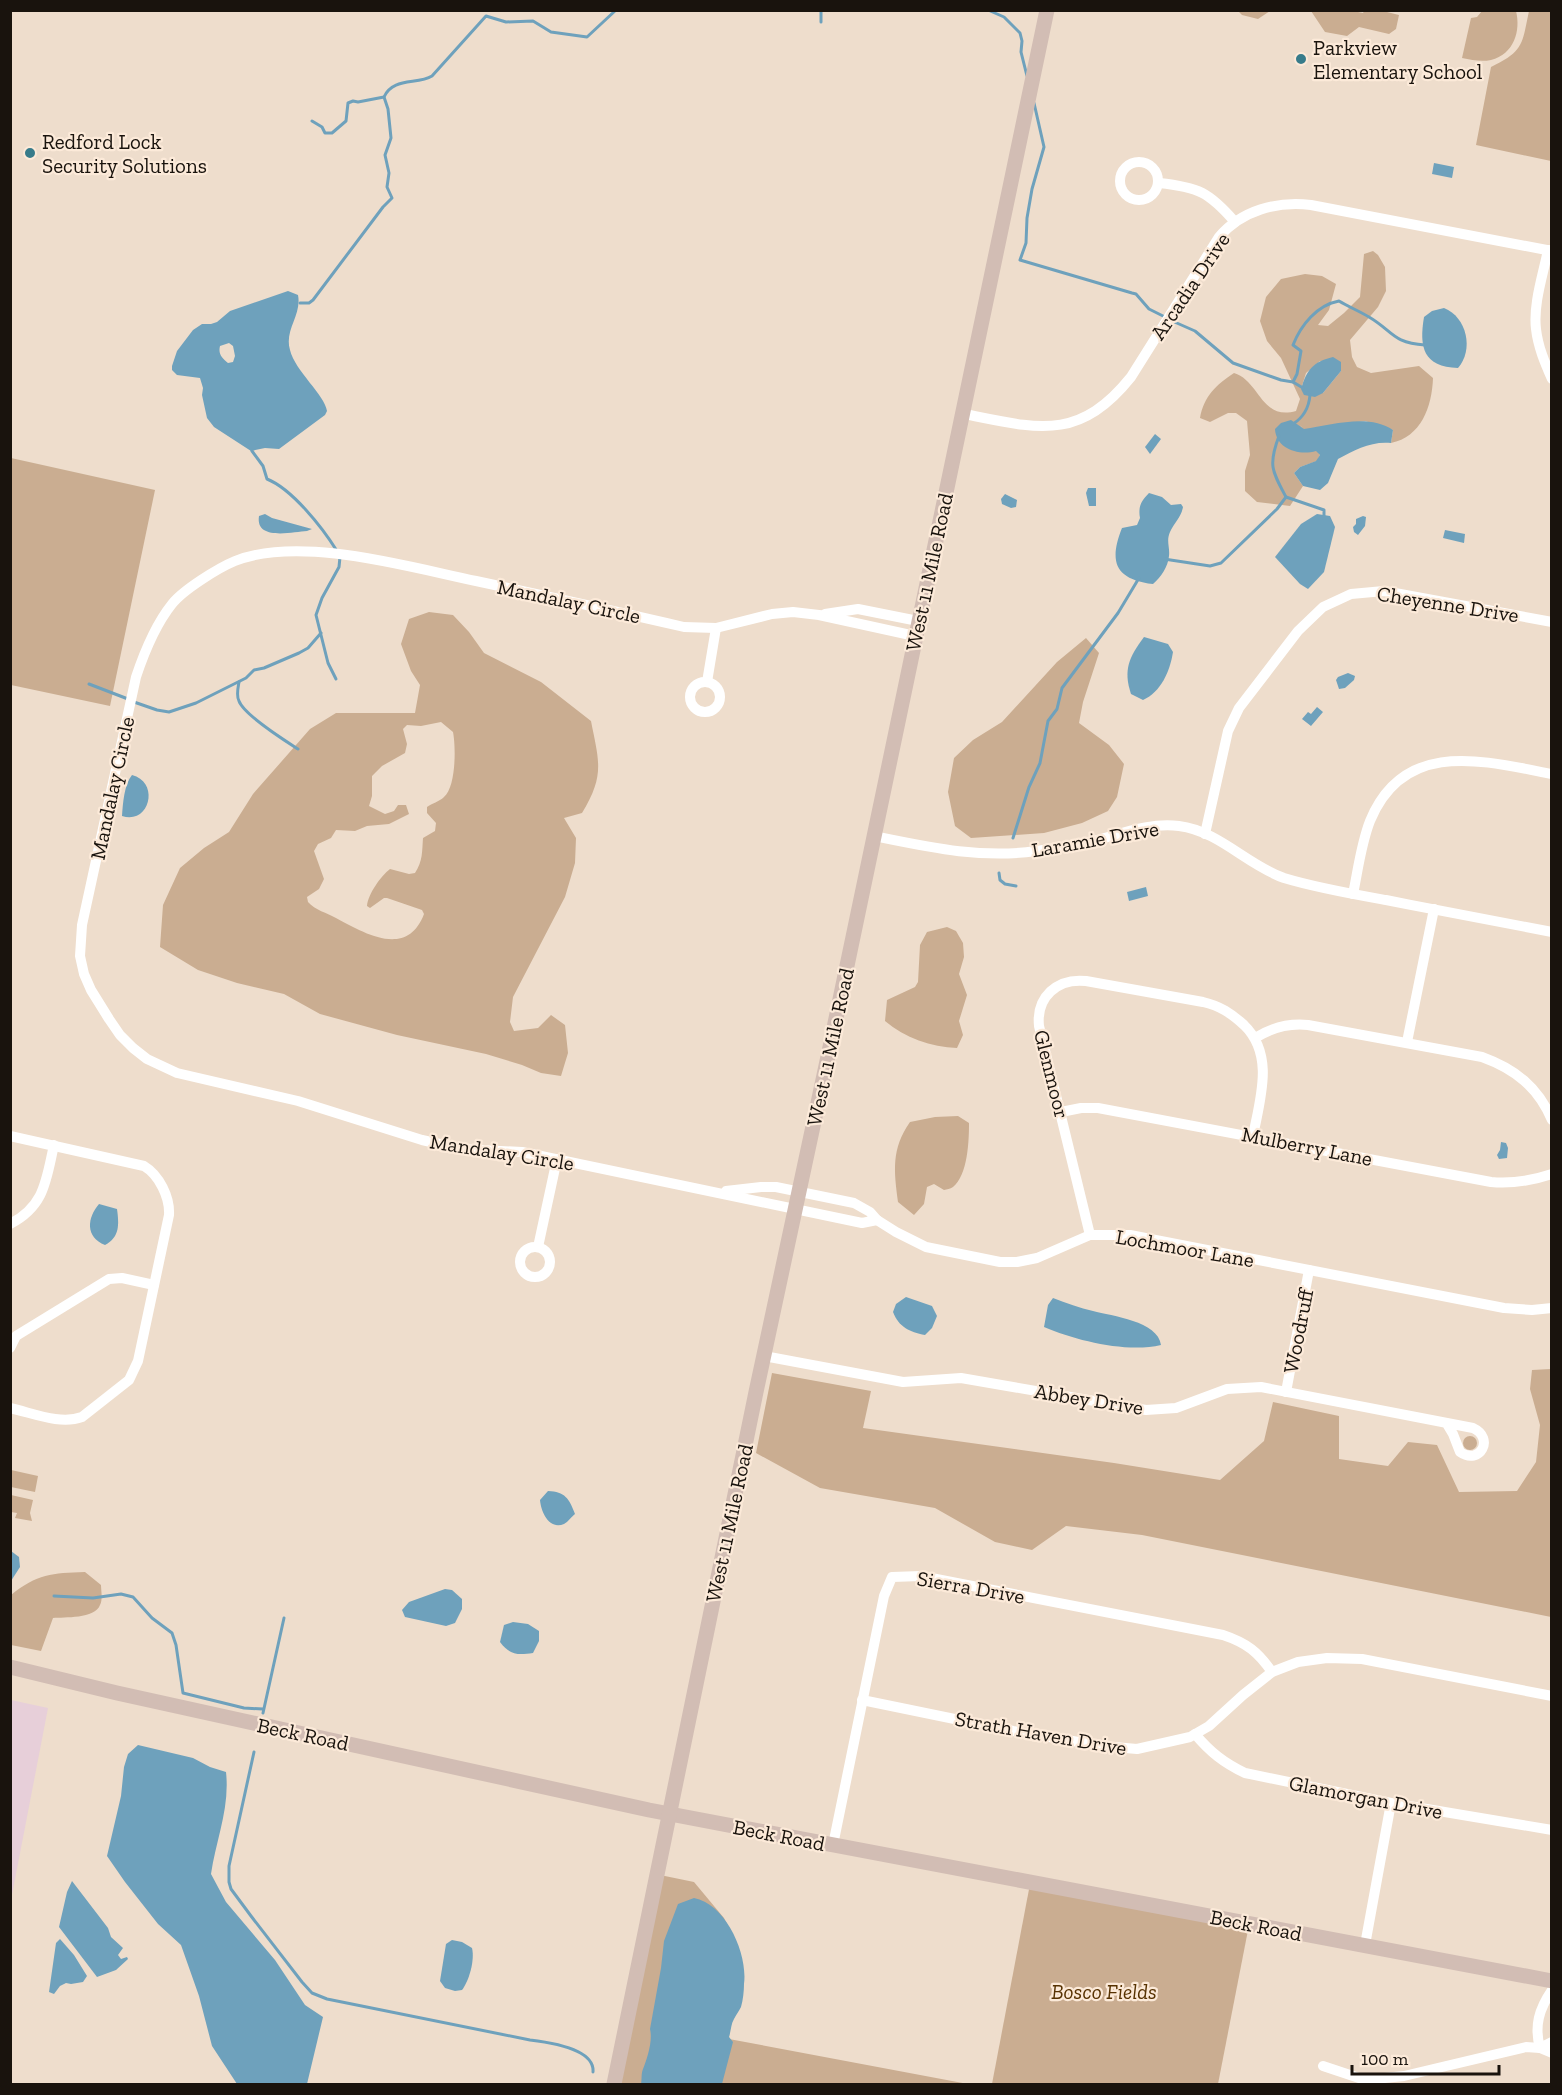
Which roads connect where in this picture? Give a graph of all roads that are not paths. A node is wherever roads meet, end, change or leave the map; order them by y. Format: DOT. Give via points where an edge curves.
graph roads {
  1 [pos="1047,10"];
  2 [pos="1159,183"];
  3 [pos="1235,222"];
  4 [pos="1550,251"];
  5 [pos="1551,379"];
  6 [pos="964,414"];
  7 [pos="819,615"];
  8 [pos="1551,622"];
  9 [pos="716,628"];
  10 [pos="917,628"];
  11 [pos="707,682"];
  12 [pos="1551,774"];
  13 [pos="1205,834"];
  14 [pos="874,836"];
  15 [pos="1353,894"];
  16 [pos="1434,909"];
  17 [pos="1551,932"];
  18 [pos="1255,1038"];
  19 [pos="1407,1042"];
  20 [pos="1061,1112"];
  21 [pos="1551,1120"];
  22 [pos="10,1136"];
  23 [pos="1252,1136"];
  24 [pos="54,1145"];
  25 [pos="557,1159"];
  26 [pos="1551,1174"];
  27 [pos="799,1192"];
  28 [pos="717,1193"];
  29 [pos="795,1209"];
  30 [pos="877,1220"];
  31 [pos="10,1224"];
  32 [pos="1090,1235"];
  33 [pos="538,1247"];
  34 [pos="1309,1270"];
  35 [pos="154,1285"];
  36 [pos="1551,1308"];
  37 [pos="10,1348"];
  38 [pos="764,1356"];
  39 [pos="1286,1392"];
  40 [pos="10,1408"];
  41 [pos="1447,1424"];
  42 [pos="10,1667"];
  43 [pos="1272,1672"];
  44 [pos="1551,1696"];
  45 [pos="862,1700"];
  46 [pos="1195,1734"];
  47 [pos="1391,1803"];
  48 [pos="670,1814"];
  49 [pos="1551,1830"];
  50 [pos="833,1845"];
  51 [pos="1365,1945"];
  52 [pos="1551,1981"];
  53 [pos="1551,1990"];
  54 [pos="1551,2042"];
  55 [pos="1540,2048"];
  56 [pos="1551,2053"];
  57 [pos="1323,2066"];
  58 [pos="614,2085"];
  1 -- 6 [label="street, West 11 Mile Road"];
  2 -- 3 [label="street" via="1200,190 1220,204"];
  3 -- 4 [label="street, Arcadia Drive" via="1268,207 1297,204"];
  3 -- 6 [label="street, Arcadia Drive" via="1214,243 1131,377 1101,408 1072,422 1049,427"];
  4 -- 5 [label="street" via="1536,327"];
  6 -- 10 [label="street, West 11 Mile Road"];
  7 -- 9 [label="street, Mandalay Circle" via="772,614"];
  7 -- 10 [label="street, Mandalay Circle"];
  7 -- 10 [label="street" via="858,609"];
  8 -- 13 [label="street, Cheyenne Drive" via="1384,591 1351,594 1323,607 1298,631 1233,719"];
  9 -- 11 [label="street"];
  9 -- 25 [label="street, Mandalay Circle" via="684,627 370,559 296,550 242,559 206,577 172,604 146,649 136,677 80,942 84,974 120,1035 147,1059 177,1073 298,1101 422,1140 462,1149 522,1152"];
  10 -- 14 [label="street, West 11 Mile Road"];
  12 -- 15 [label="street" via="1463,759 1409,774 1393,787 1373,814"];
  13 -- 14 [label="street, Laramie Drive" via="1181,827 1156,826 1086,843 1014,853 937,849"];
  13 -- 15 [label="street, Laramie Drive" via="1272,873"];
  14 -- 27 [label="street, West 11 Mile Road"];
  15 -- 16 [label="street, Laramie Drive"];
  16 -- 17 [label="street, Laramie Drive"];
  16 -- 19 [label="street"];
  18 -- 19 [label="street" via="1274,1028 1301,1024"];
  18 -- 20 [label="street, Glenmoor" via="1232,1014 1211,1004 1086,981 1061,983 1045,998 1038,1016"];
  18 -- 23 [label="street, Glenmoor" via="1263,1076"];
  19 -- 21 [label="street" via="1482,1057 1504,1066 1535,1090"];
  20 -- 23 [label="street, Mulberry Lane" via="1098,1108"];
  20 -- 32 [label="street, Glenmoor"];
  22 -- 24 [label="street"];
  23 -- 26 [label="street, Mulberry Lane" via="1506,1184"];
  24 -- 31 [label="street" via="40,1197 33,1208"];
  24 -- 35 [label="street" via="135,1162 153,1174 169,1206"];
  25 -- 28 [label="street, Mandalay Circle"];
  25 -- 33 [label="street"];
  27 -- 28 [label="street, Lochmoor Lane" via="767,1186"];
  27 -- 29 [label="street, West 11 Mile Road"];
  27 -- 30 [label="street, Lochmoor Lane" via="858,1204"];
  28 -- 29 [label="street, Mandalay Circle"];
  29 -- 30 [label="street, Mandalay Circle" via="862,1223"];
  29 -- 38 [label="street, West 11 Mile Road"];
  30 -- 32 [label="street, Lochmoor Lane" via="926,1247 1008,1262 1037,1258"];
  32 -- 34 [label="street, Lochmoor Lane" via="1130,1235"];
  34 -- 36 [label="street, Lochmoor Lane" via="1504,1308"];
  34 -- 39 [label="street, Woodruff"];
  35 -- 37 [label="street" via="109,1279 16,1336"];
  35 -- 40 [label="street" via="138,1361 129,1380 120,1388 74,1420"];
  38 -- 39 [label="street, Abbey Drive" via="903,1382 961,1378 1146,1410 1176,1408 1234,1388 1261,1387"];
  38 -- 48 [label="street, West 11 Mile Road"];
  39 -- 41 [label="street, Abbey Drive"];
  42 -- 48 [label="street, Beck Road"];
  43 -- 44 [label="street, Strath Haven Drive" via="1298,1662 1362,1659"];
  43 -- 45 [label="street, Sierra Drive" via="1250,1646 1223,1635 903,1575 892,1577 884,1596"];
  43 -- 46 [label="street, Strath Haven Drive"];
  45 -- 46 [label="street, Strath Haven Drive" via="1103,1746 1137,1749"];
  45 -- 50 [label="street, Sierra Drive"];
  46 -- 47 [label="street, Glamorgan Drive" via="1210,1752 1245,1773"];
  47 -- 49 [label="street, Glamorgan Drive"];
  47 -- 51 [label="street"];
  48 -- 50 [label="street, Beck Road"];
  48 -- 58 [label="street, West 11 Mile Road"];
  50 -- 51 [label="street, Beck Road"];
  51 -- 52 [label="street, Beck Road"];
  53 -- 55 [label="street" via="1542,2005 1536,2033"];
  54 -- 55 [label="street"];
  55 -- 56 [label="street"];
  55 -- 57 [label="street" via="1508,2050 1404,2076 1365,2080"];
}
